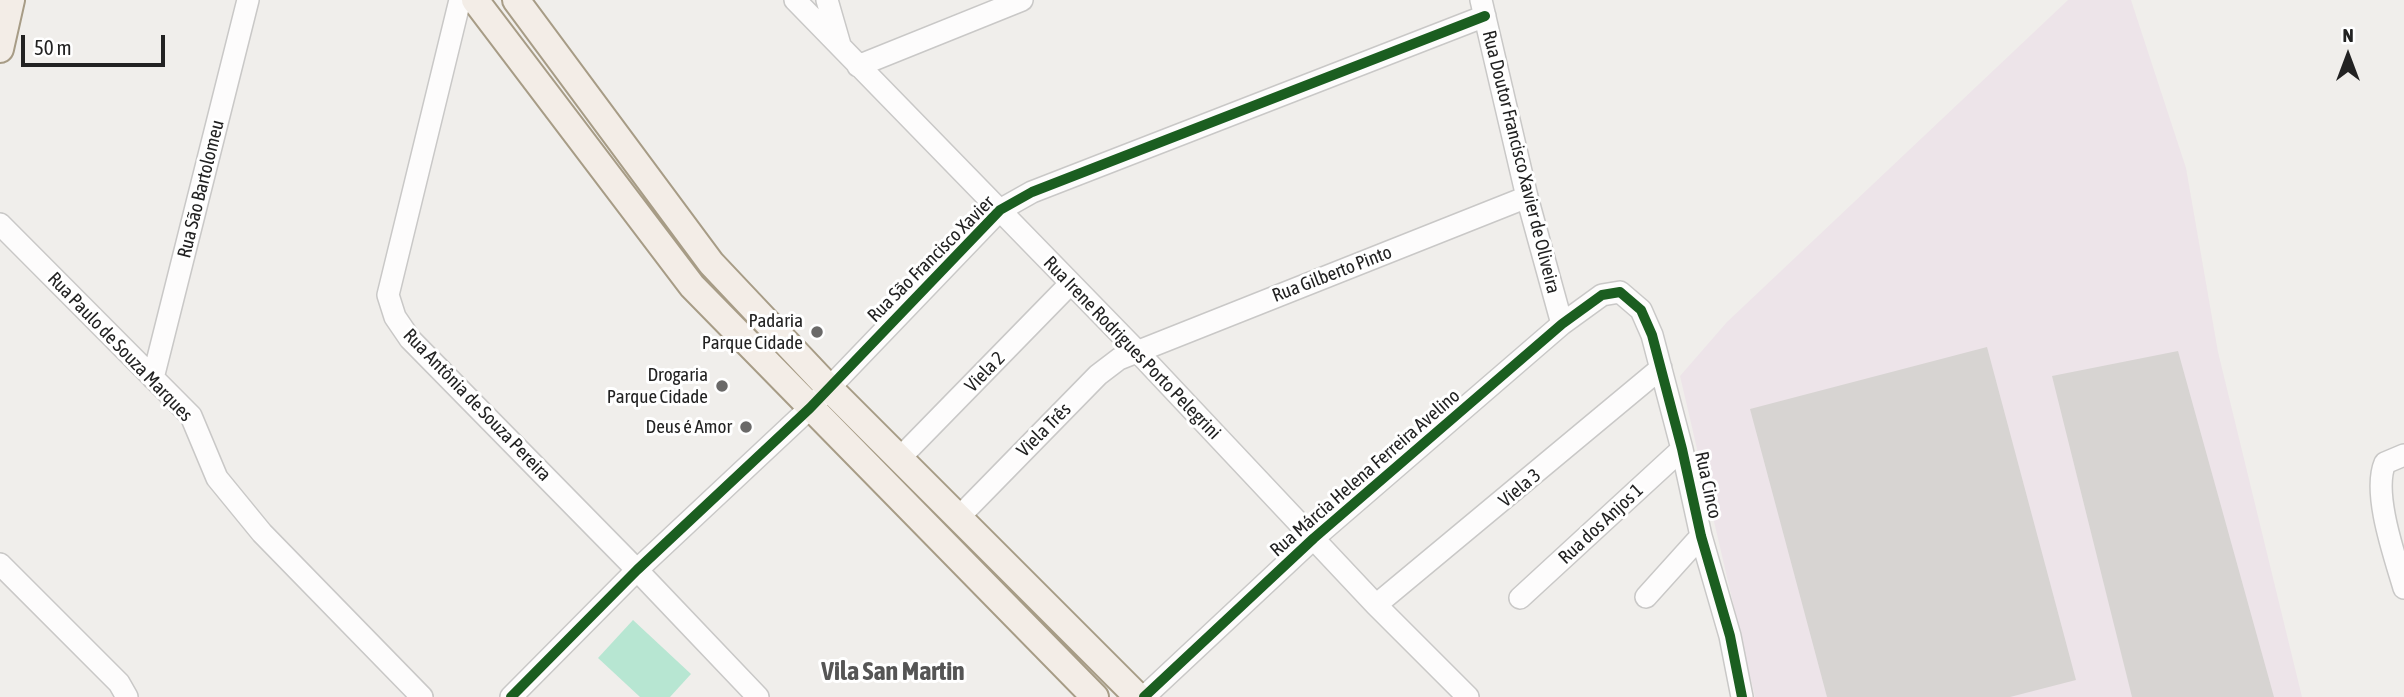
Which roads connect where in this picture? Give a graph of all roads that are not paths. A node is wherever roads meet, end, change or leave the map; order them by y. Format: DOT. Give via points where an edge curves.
graph roads {
  1 [pos="11,0"];
  2 [pos="248,0"];
  3 [pos="460,0"];
  4 [pos="475,0"];
  5 [pos="516,0"];
  6 [pos="795,0"];
  7 [pos="827,0"];
  8 [pos="1022,0"];
  9 [pos="1483,8"];
  10 [pos="841,47"];
  11 [pos="0,49"];
  12 [pos="858,66"];
  13 [pos="1527,197"];
  14 [pos="1000,210"];
  15 [pos="0,224"];
  16 [pos="1070,284"];
  17 [pos="1620,292"];
  18 [pos="1562,324"];
  19 [pos="1136,350"];
  20 [pos="1661,368"];
  21 [pos="153,378"];
  22 [pos="829,388"];
  23 [pos="810,408"];
  24 [pos="1682,449"];
  25 [pos="2404,455"];
  26 [pos="899,459"];
  27 [pos="958,517"];
  28 [pos="1701,536"];
  29 [pos="1314,538"];
  30 [pos="0,564"];
  31 [pos="638,570"];
  32 [pos="2404,588"];
  33 [pos="1646,597"];
  34 [pos="1520,598"];
  35 [pos="1376,605"];
  36 [pos="127,697"];
  37 [pos="422,697"];
  38 [pos="511,697"];
  39 [pos="758,697"];
  40 [pos="1095,697"];
  41 [pos="1138,697"];
  42 [pos="1144,697"];
  43 [pos="1468,697"];
  44 [pos="1742,697"];
  1 -- 11 [label="main road"];
  2 -- 21 [label="street, Rua São Bartolomeu"];
  3 -- 31 [label="street, Rua Antônia de Souza Pereira" via="388,295 410,340"];
  4 -- 23 [label="main road" via="692,286"];
  5 -- 22 [label="main road" via="711,263"];
  6 -- 10 [label="street, Rua Irene Rodrigues Porto Pelegrini"];
  7 -- 10 [label="street"];
  8 -- 12 [label="street"];
  9 -- 13 [label="street, Rua Doutor Francisco Xavier de Oliveira"];
  9 -- 14 [label="street, Rua São Francisco Xavier" via="1032,192"];
  10 -- 12 [label="street, Rua Irene Rodrigues Porto Pelegrini"];
  12 -- 14 [label="street, Rua Irene Rodrigues Porto Pelegrini"];
  13 -- 18 [label="street, Rua Doutor Francisco Xavier de Oliveira"];
  13 -- 19 [label="street, Rua Gilberto Pinto"];
  14 -- 16 [label="street, Rua Irene Rodrigues Porto Pelegrini"];
  14 -- 22 [label="street, Rua São Francisco Xavier"];
  15 -- 21 [label="street, Rua Paulo de Souza Marques"];
  16 -- 19 [label="street, Rua Irene Rodrigues Porto Pelegrini"];
  16 -- 26 [label="street, Viela 2"];
  17 -- 18 [label="street, Rua Márcia Helena Ferreira Avelino" via="1602,295"];
  17 -- 20 [label="street, Rua Cinco" via="1640,310"];
  18 -- 29 [label="street, Rua Márcia Helena Ferreira Avelino"];
  19 -- 27 [label="street, Viela Três" via="1098,375"];
  19 -- 29 [label="street, Rua Irene Rodrigues Porto Pelegrini"];
  20 -- 24 [label="street, Rua Cinco"];
  20 -- 35 [label="street, Viela 3"];
  21 -- 37 [label="street, Rua Paulo de Souza Marques" via="191,416 217,478 262,533"];
  22 -- 23 [label="street, Rua São Francisco Xavier"];
  22 -- 26 [label="main road"];
  23 -- 31 [label="street, Rua São Francisco Xavier"];
  23 -- 40 [label="main road"];
  24 -- 28 [label="street, Rua Cinco"];
  24 -- 34 [label="street, Rua dos Anjos 1"];
  25 -- 32 [label="street" via="2385,463 2380,474 2386,527"];
  26 -- 27 [label="main road"];
  27 -- 41 [label="main road"];
  28 -- 33 [label="street"];
  28 -- 44 [label="street, Rua Cinco"];
  29 -- 35 [label="street, Rua Irene Rodrigues Porto Pelegrini"];
  29 -- 42 [label="street, Rua Márcia Helena Ferreira Avelino"];
  30 -- 36 [label="street" via="119,683"];
  31 -- 38 [label="street, Rua São Francisco Xavier"];
  31 -- 39 [label="street, Rua Antônia de Souza Pereira"];
  35 -- 43 [label="street, Rua Irene Rodrigues Porto Pelegrini"];
}
